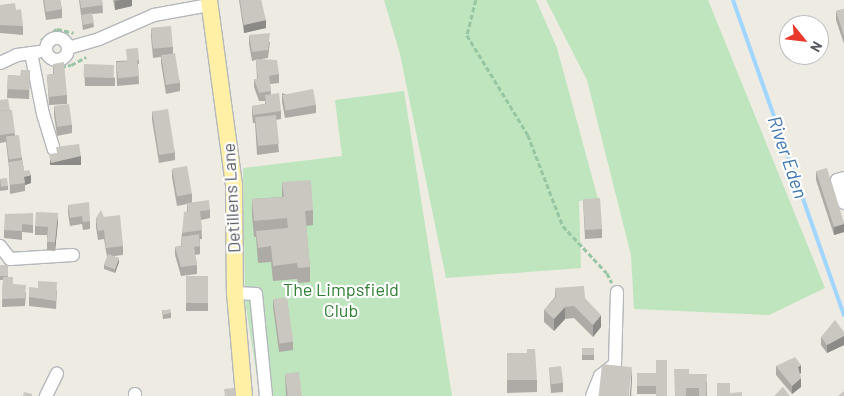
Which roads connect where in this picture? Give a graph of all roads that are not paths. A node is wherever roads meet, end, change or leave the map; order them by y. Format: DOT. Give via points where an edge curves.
graph roads {
  1 [pos="209,2"];
  2 [pos="31,53"];
  3 [pos="0,63"];
  4 [pos="54,149"];
  5 [pos="844,178"];
  6 [pos="844,203"];
  7 [pos="0,246"];
  8 [pos="73,255"];
  9 [pos="617,292"];
  10 [pos="235,293"];
  11 [pos="57,373"];
  12 [pos="46,396"];
  13 [pos="244,396"];
  14 [pos="266,396"];
  15 [pos="592,396"];
  1 -- 2 [label="street" via="154,15 99,39 68,48 60,38 54,38 45,50"];
  1 -- 10 [label="main road, Detillens Lane" via="234,185"];
  2 -- 3 [label="street"];
  2 -- 4 [label="street" via="43,114"];
  5 -- 6 [label="street" via="837,180"];
  7 -- 8 [label="street" via="10,259"];
  9 -- 15 [label="street" via="615,364 600,376"];
  10 -- 13 [label="main road, Detillens Lane"];
  10 -- 14 [label="street" via="256,294"];
  11 -- 12 [label="street"];
}
